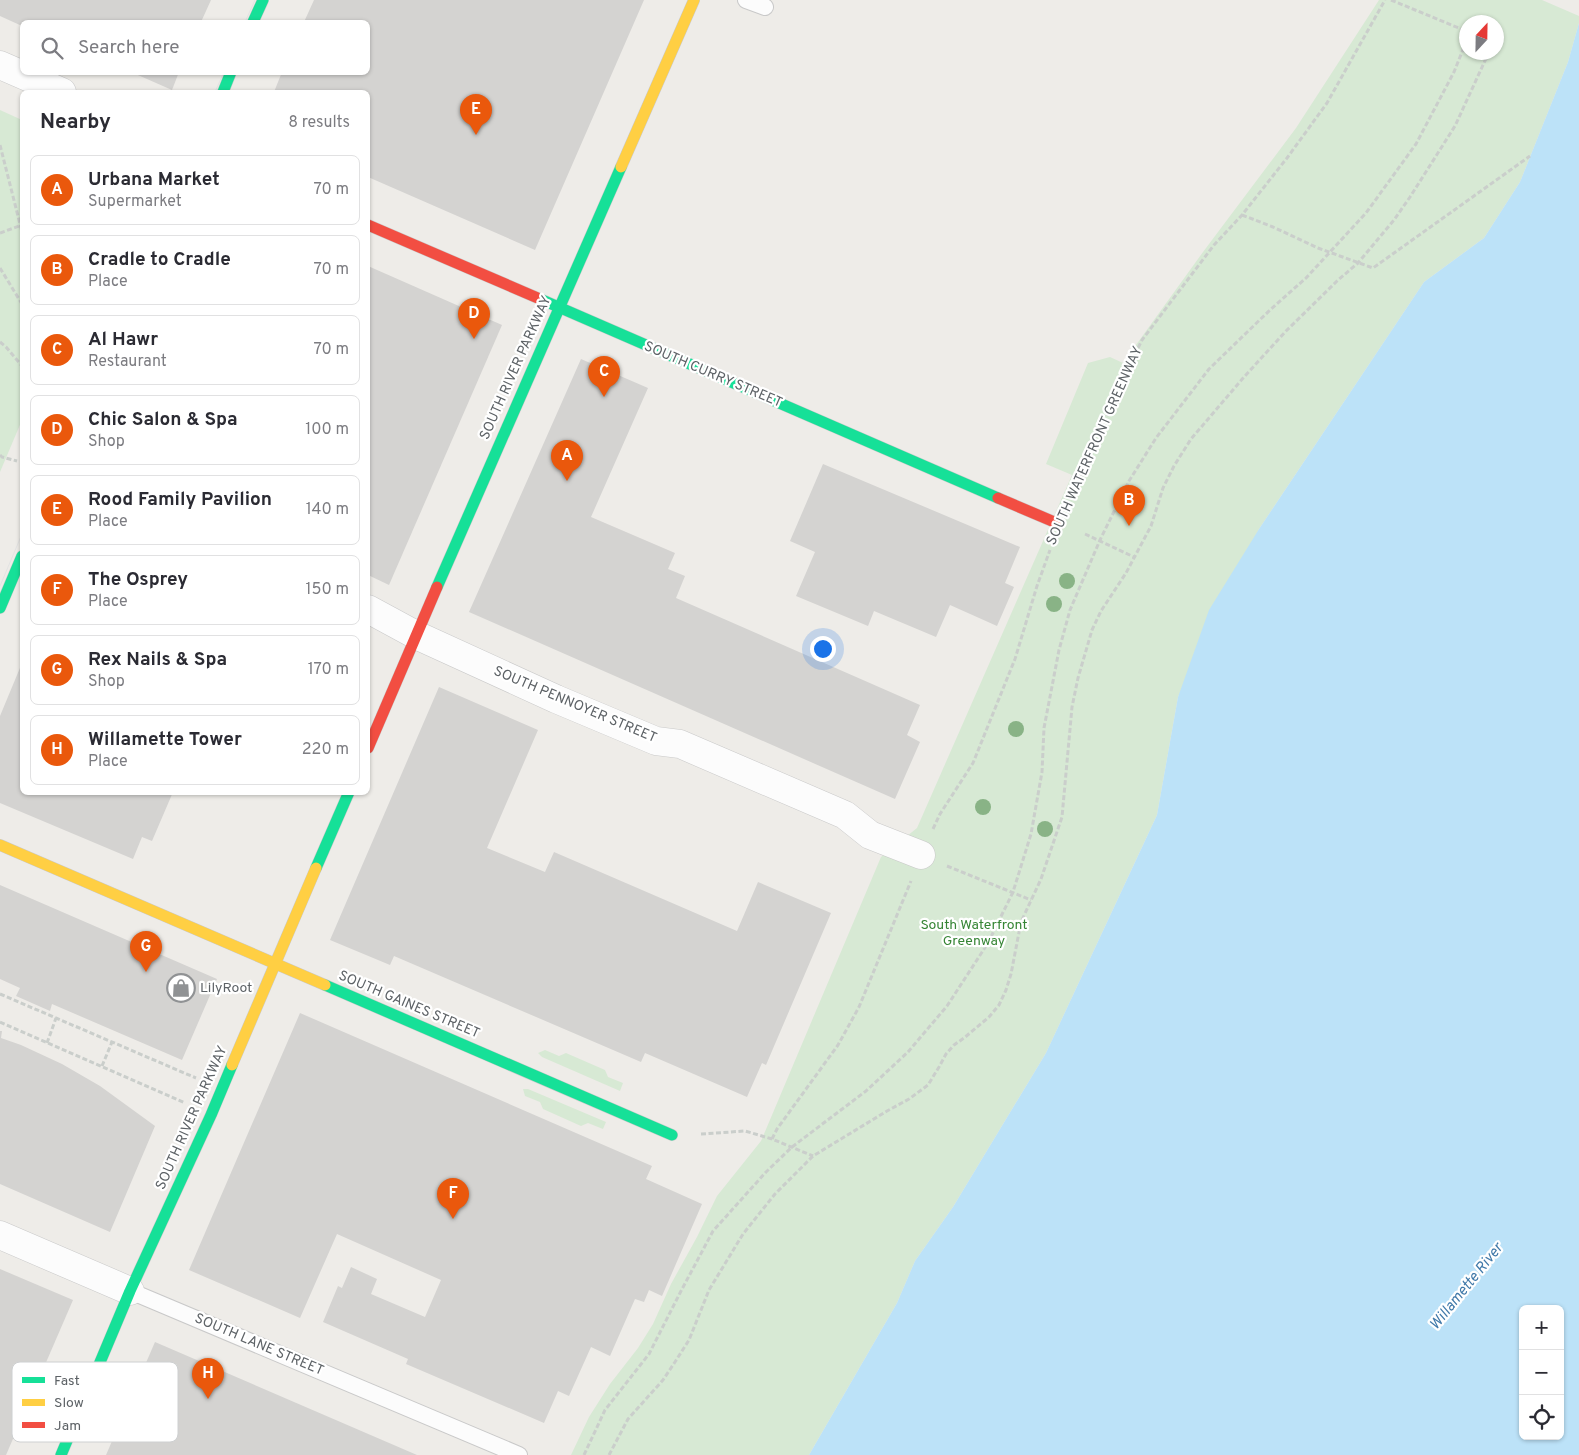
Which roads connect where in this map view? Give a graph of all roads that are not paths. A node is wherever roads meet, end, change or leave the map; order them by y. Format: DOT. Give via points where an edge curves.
graph roads {
  1 [pos="263,0"];
  2 [pos="694,0"];
  3 [pos="746,0"];
  4 [pos="765,7"];
  5 [pos="254,20"];
  6 [pos="0,65"];
  7 [pos="20,74"];
  8 [pos="23,75"];
  9 [pos="231,75"];
  10 [pos="57,90"];
  11 [pos="224,90"];
  12 [pos="370,226"];
  13 [pos="558,308"];
  14 [pos="1059,524"];
  15 [pos="20,561"];
  16 [pos="0,608"];
  17 [pos="370,610"];
  18 [pos="416,635"];
  19 [pos="370,743"];
  20 [pos="348,795"];
  21 [pos="0,845"];
  22 [pos="921,855"];
  23 [pos="276,964"];
  24 [pos="672,1135"];
  25 [pos="0,1235"];
  26 [pos="130,1291"];
  27 [pos="100,1362"];
  28 [pos="66,1442"];
  29 [pos="61,1455"];
  30 [pos="519,1455"];
  1 -- 5 [label="street"];
  2 -- 13 [label="street, SOUTH RIVER PARKWAY"];
  3 -- 4 [label="lane"];
  6 -- 7 [label="street"];
  8 -- 10 [label="street"];
  9 -- 11 [label="street"];
  12 -- 13 [label="street, SOUTH CURRY STREET"];
  13 -- 14 [label="street, SOUTH CURRY STREET"];
  13 -- 18 [label="street, SOUTH RIVER PARKWAY"];
  15 -- 16 [label="street"];
  17 -- 18 [label="street, SOUTH PENNOYER STREET"];
  18 -- 19 [label="street, SOUTH RIVER PARKWAY"];
  18 -- 22 [label="street, SOUTH PENNOYER STREET" via="656,741 680,744 845,815 870,835"];
  20 -- 23 [label="street, SOUTH RIVER PARKWAY"];
  21 -- 23 [label="street, SOUTH GAINES STREET"];
  23 -- 24 [label="street, SOUTH GAINES STREET"];
  23 -- 26 [label="street, SOUTH RIVER PARKWAY"];
  25 -- 26 [label="street, SOUTH LANE STREET"];
  26 -- 27 [label="street, SOUTH RIVER PARKWAY"];
  26 -- 30 [label="lane, SOUTH LANE STREET"];
  28 -- 29 [label="street, SOUTH RIVER PARKWAY"];
}
